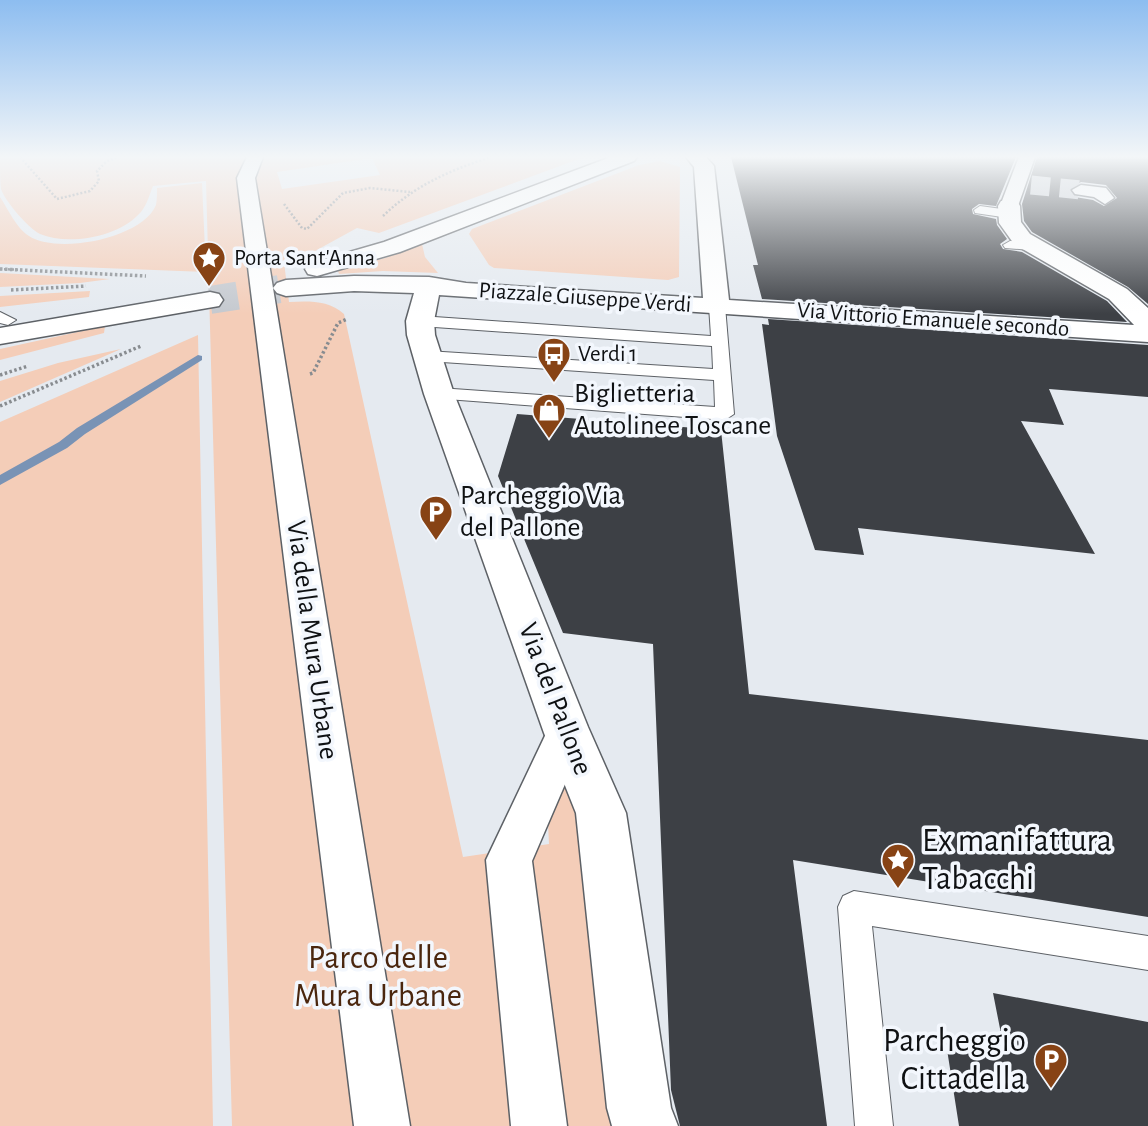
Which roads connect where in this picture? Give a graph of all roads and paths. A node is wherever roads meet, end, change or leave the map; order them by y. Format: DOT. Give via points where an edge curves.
graph roads {
  1 [pos="250,210"];
  2 [pos="287,210"];
  3 [pos="326,210"];
  4 [pos="389,210"];
  5 [pos="520,210"];
  6 [pos="708,210"];
  7 [pos="1015,210"];
  8 [pos="377,223"];
  9 [pos="441,249"];
  10 [pos="0,269"];
  11 [pos="121,282"];
  12 [pos="429,285"];
  13 [pos="89,286"];
  14 [pos="0,290"];
  15 [pos="466,290"];
  16 [pos="210,294"];
  17 [pos="717,306"];
  18 [pos="347,319"];
  19 [pos="2,323"];
  20 [pos="1148,323"];
  21 [pos="1148,334"];
  22 [pos="150,342"];
  23 [pos="719,342"];
  24 [pos="427,351"];
  25 [pos="721,375"];
  26 [pos="275,380"];
  27 [pos="0,407"];
  28 [pos="568,733"];
  29 [pos="1148,953"];
  30 [pos="382,1126"];
  31 [pos="538,1126"];
  32 [pos="645,1126"];
  33 [pos="874,1126"];
  1 -- 26 [label="street, Via della Mura Urbane"];
  2 -- 3 [label="path" via="307,229"];
  4 -- 8 [label="path"];
  5 -- 9 [label="street, Piazzale Giuseppe Verdi"];
  6 -- 17 [label="street, Piazzale Giuseppe Verdi"];
  7 -- 20 [label="street" via="1013,229 1021,245 1118,294"];
  9 -- 12 [label="street, Piazzale Giuseppe Verdi" via="331,266 286,282"];
  9 -- 15 [label="street, Piazzale Giuseppe Verdi"];
  10 -- 11 [label="path" via="152,277"];
  12 -- 15 [label="street, Piazzale Giuseppe Verdi"];
  12 -- 24 [label="street"];
  13 -- 14 [label="path"];
  15 -- 17 [label="street, Piazzale Giuseppe Verdi"];
  16 -- 19 [label="street"];
  17 -- 21 [label="street, Via Vittorio Emanuele secondo"];
  17 -- 23 [label="lane"];
  18 -- 26 [label="path" via="338,323 313,373"];
  22 -- 27 [label="path"];
  23 -- 24 [label="lane"];
  23 -- 25 [label="lane"];
  24 -- 25 [label="lane"];
  24 -- 25 [label="lane" via="725,414"];
  24 -- 28 [label="street, Via del Pallone"];
  26 -- 30 [label="street, Via della Mura Urbane"];
  28 -- 31 [label="street" via="509,860"];
  28 -- 32 [label="street, Via del Pallone" via="601,813"];
  29 -- 33 [label="lane" via="854,907"];
}
